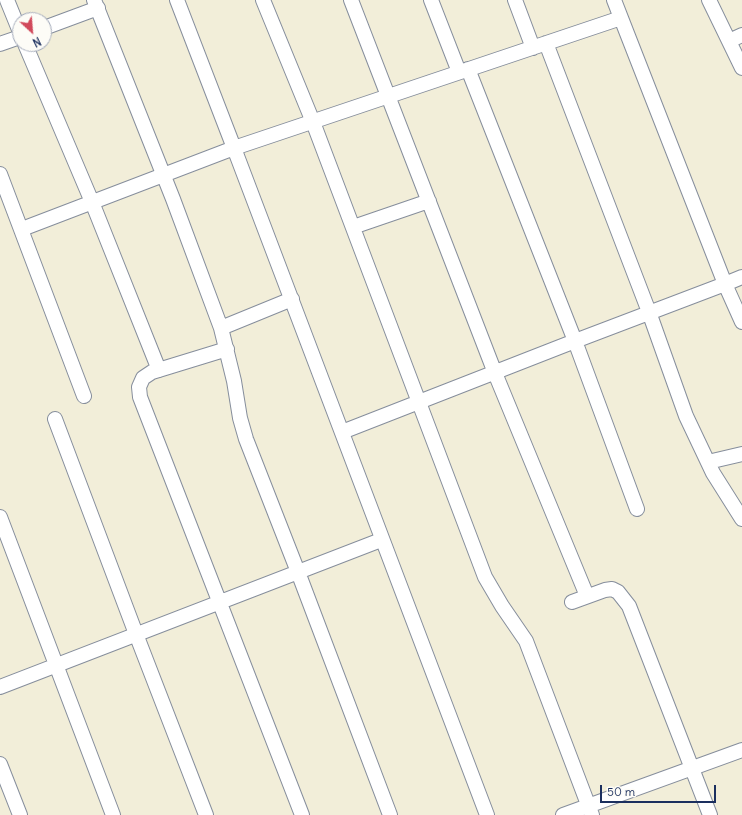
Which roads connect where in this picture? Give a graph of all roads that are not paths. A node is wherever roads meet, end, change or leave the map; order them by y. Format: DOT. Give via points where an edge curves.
graph roads {
  1 [pos="6,0"];
  2 [pos="177,0"];
  3 [pos="263,0"];
  4 [pos="351,0"];
  5 [pos="431,0"];
  6 [pos="515,0"];
  7 [pos="709,0"];
  8 [pos="616,1"];
  9 [pos="96,4"];
  10 [pos="12,14"];
  11 [pos="621,18"];
  12 [pos="52,24"];
  13 [pos="742,35"];
  14 [pos="12,40"];
  15 [pos="729,41"];
  16 [pos="0,44"];
  17 [pos="540,46"];
  18 [pos="28,52"];
  19 [pos="742,68"];
  20 [pos="464,71"];
  21 [pos="389,96"];
  22 [pos="313,122"];
  23 [pos="234,148"];
  24 [pos="0,174"];
  25 [pos="164,175"];
  26 [pos="429,200"];
  27 [pos="92,202"];
  28 [pos="353,227"];
  29 [pos="22,229"];
  30 [pos="742,277"];
  31 [pos="726,284"];
  32 [pos="292,299"];
  33 [pos="649,312"];
  34 [pos="742,322"];
  35 [pos="221,328"];
  36 [pos="575,341"];
  37 [pos="227,349"];
  38 [pos="159,370"];
  39 [pos="495,373"];
  40 [pos="84,396"];
  41 [pos="419,402"];
  42 [pos="55,419"];
  43 [pos="342,432"];
  44 [pos="742,454"];
  45 [pos="708,462"];
  46 [pos="637,509"];
  47 [pos="0,518"];
  48 [pos="742,519"];
  49 [pos="381,540"];
  50 [pos="298,572"];
  51 [pos="587,596"];
  52 [pos="219,602"];
  53 [pos="572,602"];
  54 [pos="136,634"];
  55 [pos="56,665"];
  56 [pos="0,687"];
  57 [pos="742,750"];
  58 [pos="0,764"];
  59 [pos="692,768"];
  60 [pos="590,810"];
  61 [pos="20,815"];
  62 [pos="114,815"];
  63 [pos="206,815"];
  64 [pos="302,815"];
  65 [pos="390,815"];
  66 [pos="487,815"];
  67 [pos="563,815"];
  68 [pos="710,815"];
  1 -- 10 [label="street"];
  2 -- 23 [label="street"];
  3 -- 22 [label="street"];
  4 -- 21 [label="street"];
  5 -- 20 [label="street"];
  6 -- 17 [label="street"];
  7 -- 15 [label="street"];
  8 -- 11 [label="street"];
  9 -- 12 [label="street"];
  9 -- 25 [label="street"];
  11 -- 17 [label="street"];
  11 -- 31 [label="street"];
  13 -- 15 [label="street"];
  14 -- 16 [label="street"];
  15 -- 19 [label="street"];
  17 -- 20 [label="street"];
  17 -- 33 [label="street"];
  18 -- 27 [label="street"];
  20 -- 21 [label="street"];
  20 -- 36 [label="street"];
  21 -- 22 [label="street"];
  21 -- 26 [label="street"];
  22 -- 23 [label="street"];
  22 -- 28 [label="street"];
  23 -- 25 [label="street"];
  23 -- 32 [label="street"];
  24 -- 29 [label="street"];
  25 -- 27 [label="street"];
  25 -- 35 [label="street"];
  26 -- 28 [label="street"];
  26 -- 39 [label="street"];
  27 -- 29 [label="street"];
  27 -- 38 [label="street"];
  28 -- 41 [label="street"];
  29 -- 40 [label="street"];
  30 -- 31 [label="street"];
  31 -- 33 [label="street"];
  31 -- 34 [label="street"];
  32 -- 35 [label="street"];
  32 -- 43 [label="street"];
  33 -- 36 [label="street"];
  33 -- 45 [label="street" via="686,416"];
  35 -- 37 [label="street"];
  36 -- 39 [label="street"];
  36 -- 46 [label="street"];
  37 -- 38 [label="street"];
  37 -- 50 [label="street" via="246,439"];
  38 -- 52 [label="street" via="143,378 139,386 140,397"];
  39 -- 41 [label="street"];
  39 -- 51 [label="street"];
  41 -- 43 [label="street"];
  41 -- 60 [label="street" via="485,577 532,653"];
  42 -- 54 [label="street"];
  43 -- 49 [label="street"];
  44 -- 45 [label="street"];
  45 -- 48 [label="street"];
  47 -- 55 [label="street"];
  49 -- 50 [label="street"];
  49 -- 66 [label="street"];
  50 -- 52 [label="street"];
  50 -- 65 [label="street"];
  51 -- 53 [label="street"];
  51 -- 59 [label="street" via="612,589 618,592 629,606"];
  52 -- 54 [label="street"];
  52 -- 64 [label="street"];
  54 -- 55 [label="street"];
  54 -- 63 [label="street"];
  55 -- 56 [label="street"];
  55 -- 62 [label="street"];
  57 -- 59 [label="street"];
  58 -- 61 [label="street"];
  59 -- 60 [label="street"];
  59 -- 68 [label="street"];
  60 -- 67 [label="street"];
}
